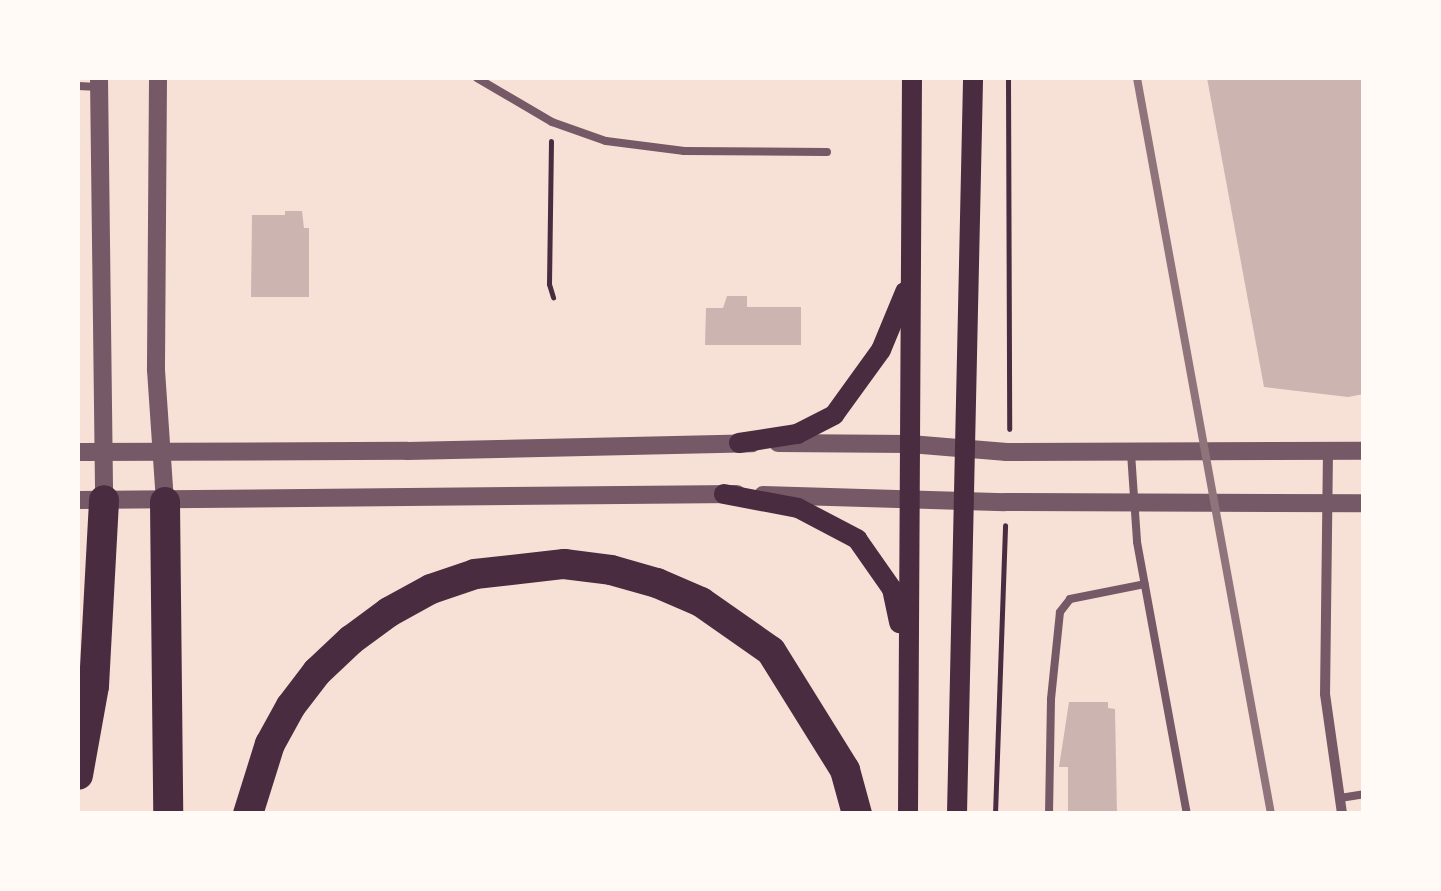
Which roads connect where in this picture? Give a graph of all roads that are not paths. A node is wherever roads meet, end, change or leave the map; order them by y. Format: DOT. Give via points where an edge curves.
graph roads {
  1 [pos="158,78"];
  2 [pos="477,78"];
  3 [pos="912,78"];
  4 [pos="973,78"];
  5 [pos="99,82"];
  6 [pos="78,86"];
  7 [pos="827,152"];
  8 [pos="910,282"];
  9 [pos="739,443"];
  10 [pos="910,444"];
  11 [pos="964,447"];
  12 [pos="163,451"];
  13 [pos="1130,451"];
  14 [pos="1328,451"];
  15 [pos="1364,451"];
  16 [pos="78,452"];
  17 [pos="106,452"];
  18 [pos="724,494"];
  19 [pos="909,498"];
  20 [pos="91,500"];
  21 [pos="964,500"];
  22 [pos="165,502"];
  23 [pos="1132,502"];
  24 [pos="1327,503"];
  25 [pos="1364,503"];
  26 [pos="1145,584"];
  27 [pos="908,665"];
  28 [pos="78,775"];
  29 [pos="1364,794"];
  30 [pos="1340,798"];
  31 [pos="168,814"];
  32 [pos="248,814"];
  33 [pos="857,814"];
  34 [pos="908,814"];
  35 [pos="957,814"];
  36 [pos="1050,814"];
  37 [pos="1187,814"];
  38 [pos="1342,814"];
  1 -- 12 [label="street" via="156,370"];
  2 -- 7 [label="lane" via="552,122 606,142"];
  3 -- 8 [label="main road"];
  4 -- 11 [label="main road"];
  5 -- 6 [label="lane"];
  5 -- 17 [label="street"];
  8 -- 9 [label="main road" via="880,350 834,415 796,434"];
  8 -- 10 [label="main road"];
  9 -- 10 [label="street"];
  9 -- 12 [label="street"];
  10 -- 11 [label="street"];
  10 -- 19 [label="main road"];
  11 -- 13 [label="street"];
  11 -- 21 [label="main road"];
  12 -- 17 [label="street"];
  12 -- 22 [label="street"];
  13 -- 14 [label="street"];
  13 -- 23 [label="lane"];
  14 -- 15 [label="street"];
  14 -- 24 [label="street"];
  16 -- 17 [label="street"];
  17 -- 20 [label="street"];
  18 -- 19 [label="street"];
  18 -- 22 [label="street"];
  18 -- 27 [label="main road" via="798,508 857,539 892,589"];
  19 -- 21 [label="street"];
  19 -- 27 [label="main road"];
  20 -- 22 [label="street"];
  20 -- 28 [label="highway" via="94,686"];
  21 -- 23 [label="street"];
  21 -- 35 [label="main road"];
  22 -- 31 [label="highway"];
  23 -- 24 [label="street"];
  23 -- 26 [label="lane"];
  24 -- 25 [label="street"];
  24 -- 30 [label="street" via="1326,694"];
  26 -- 36 [label="lane" via="1070,599 1060,612"];
  26 -- 37 [label="lane"];
  27 -- 34 [label="main road"];
  29 -- 30 [label="lane"];
  30 -- 38 [label="street"];
  32 -- 33 [label="highway" via="270,744 291,706 351,640 389,612 475,574 564,564 657,583 701,602 771,651 845,770"];
}
